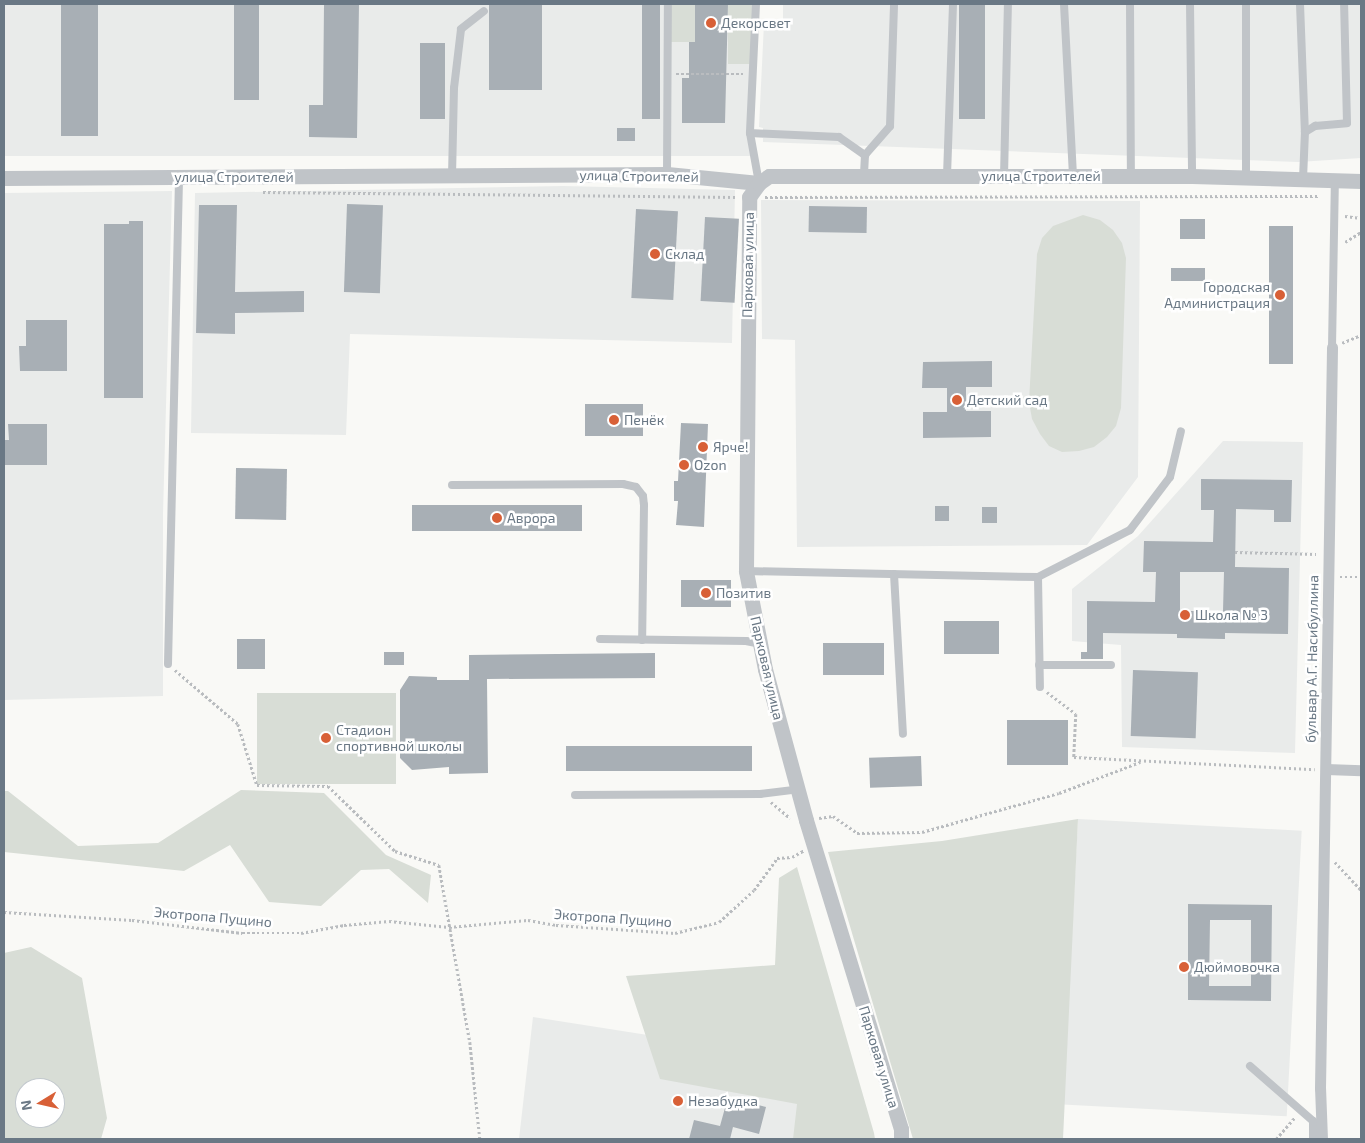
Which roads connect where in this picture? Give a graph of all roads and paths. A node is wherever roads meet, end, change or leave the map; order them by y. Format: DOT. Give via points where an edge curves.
graph roads {
  1 [pos="668,4"];
  2 [pos="756,4"];
  3 [pos="894,4"];
  4 [pos="953,4"];
  5 [pos="1008,4"];
  6 [pos="1064,4"];
  7 [pos="1130,4"];
  8 [pos="1190,4"];
  9 [pos="1246,4"];
  10 [pos="1300,4"];
  11 [pos="1344,4"];
  12 [pos="484,11"];
  13 [pos="667,74"];
  14 [pos="753,74"];
  15 [pos="1305,132"];
  16 [pos="750,134"];
  17 [pos="865,155"];
  18 [pos="667,174"];
  19 [pos="864,175"];
  20 [pos="1131,175"];
  21 [pos="452,176"];
  22 [pos="947,176"];
  23 [pos="1073,176"];
  24 [pos="1192,176"];
  25 [pos="179,177"];
  26 [pos="1004,177"];
  27 [pos="4,178"];
  28 [pos="1246,178"];
  29 [pos="1303,179"];
  30 [pos="1335,179"];
  31 [pos="1361,181"];
  32 [pos="759,183"];
  33 [pos="258,192"];
  34 [pos="1334,196"];
  35 [pos="749,197"];
  36 [pos="1334,215"];
  37 [pos="1361,218"];
  38 [pos="1361,232"];
  39 [pos="1333,249"];
  40 [pos="1361,335"];
  41 [pos="1332,347"];
  42 [pos="1181,431"];
  43 [pos="452,484"];
  44 [pos="1235,552"];
  45 [pos="1314,554"];
  46 [pos="746,571"];
  47 [pos="894,574"];
  48 [pos="1345,576"];
  49 [pos="1038,578"];
  50 [pos="1361,578"];
  51 [pos="600,639"];
  52 [pos="642,640"];
  53 [pos="760,644"];
  54 [pos="168,664"];
  55 [pos="1039,664"];
  56 [pos="1111,665"];
  57 [pos="1040,686"];
  58 [pos="902,734"];
  59 [pos="1140,762"];
  60 [pos="1326,769"];
  61 [pos="1361,770"];
  62 [pos="798,789"];
  63 [pos="760,794"];
  64 [pos="575,795"];
  65 [pos="833,816"];
  66 [pos="806,820"];
  67 [pos="1324,850"];
  68 [pos="804,851"];
  69 [pos="1361,890"];
  70 [pos="4,912"];
  71 [pos="449,928"];
  72 [pos="1250,1066"];
  73 [pos="480,1139"];
  74 [pos="902,1139"];
  75 [pos="1313,1139"];
  76 [pos="1322,1139"];
  1 -- 13 [label="lane"];
  2 -- 14 [label="lane"];
  3 -- 17 [label="lane" via="890,126"];
  4 -- 22 [label="lane"];
  5 -- 26 [label="lane"];
  6 -- 23 [label="lane"];
  7 -- 20 [label="lane"];
  8 -- 24 [label="lane"];
  9 -- 28 [label="lane"];
  10 -- 15 [label="lane"];
  11 -- 15 [label="lane" via="1346,123 1315,126"];
  12 -- 21 [label="lane" via="460,29 454,88"];
  13 -- 14 [label="path"];
  13 -- 18 [label="lane"];
  14 -- 16 [label="lane"];
  15 -- 29 [label="lane"];
  16 -- 17 [label="lane" via="839,137"];
  16 -- 32 [label="lane"];
  17 -- 19 [label="lane"];
  18 -- 21 [label="street, улица Строителей"];
  18 -- 32 [label="street, улица Строителей"];
  19 -- 22 [label="street, улица Строителей"];
  19 -- 32 [label="street, улица Строителей" via="769,176"];
  20 -- 23 [label="street, улица Строителей"];
  20 -- 24 [label="street, улица Строителей"];
  21 -- 25 [label="street, улица Строителей"];
  22 -- 26 [label="street, улица Строителей"];
  23 -- 26 [label="street, улица Строителей"];
  24 -- 28 [label="street, улица Строителей"];
  25 -- 27 [label="street, улица Строителей"];
  25 -- 54 [label="lane"];
  28 -- 29 [label="street, улица Строителей"];
  29 -- 30 [label="street, улица Строителей"];
  30 -- 31 [label="street, улица Строителей"];
  30 -- 34 [label="lane, бульвар А.Г. Насибуллина"];
  32 -- 35 [label="street, Парковая улица"];
  33 -- 35 [label="path"];
  34 -- 35 [label="path"];
  34 -- 36 [label="lane, бульвар А.Г. Насибуллина"];
  35 -- 46 [label="street, Парковая улица"];
  36 -- 37 [label="path"];
  36 -- 39 [label="lane, бульвар А.Г. Насибуллина"];
  38 -- 39 [label="path"];
  39 -- 41 [label="lane, бульвар А.Г. Насибуллина"];
  40 -- 41 [label="path"];
  41 -- 60 [label="street, бульвар А.Г. Насибуллина"];
  42 -- 49 [label="lane" via="1170,477 1130,530"];
  43 -- 52 [label="lane" via="623,484 640,490 644,505"];
  44 -- 45 [label="path"];
  46 -- 47 [label="lane"];
  46 -- 53 [label="street, Парковая улица"];
  47 -- 49 [label="lane"];
  47 -- 58 [label="lane"];
  48 -- 50 [label="path"];
  49 -- 55 [label="lane"];
  51 -- 52 [label="lane"];
  52 -- 53 [label="lane" via="746,641"];
  53 -- 62 [label="street, Парковая улица"];
  54 -- 71 [label="path" via="238,724 258,785 328,786 394,850 439,864"];
  55 -- 56 [label="lane"];
  55 -- 57 [label="lane"];
  57 -- 59 [label="path" via="1076,714 1074,757"];
  59 -- 60 [label="path"];
  59 -- 65 [label="path" via="1059,793 922,832 857,833"];
  60 -- 61 [label="street"];
  60 -- 67 [label="street, бульвар А.Г. Насибуллина"];
  62 -- 63 [label="lane"];
  62 -- 66 [label="street, Парковая улица"];
  63 -- 64 [label="lane"];
  63 -- 66 [label="path" via="795,822"];
  66 -- 74 [label="street, Парковая улица"];
  67 -- 69 [label="path"];
  67 -- 76 [label="street, бульвар А.Г. Насибуллина"];
  68 -- 71 [label="path, Экотропа Пущино" via="792,857 778,858 754,890 719,922 675,933 556,925 528,920"];
  70 -- 71 [label="path, Экотропа Пущино" via="132,920 242,932 301,933 389,920"];
  71 -- 73 [label="path" via="470,1042"];
  72 -- 75 [label="lane" via="1313,1121"];
}
